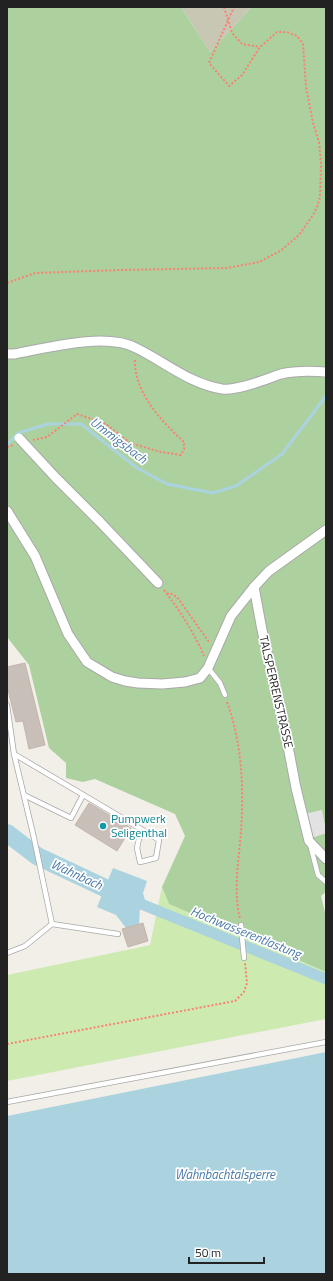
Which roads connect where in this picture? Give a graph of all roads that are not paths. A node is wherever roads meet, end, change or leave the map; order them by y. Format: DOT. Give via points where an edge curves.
graph roads {
  1 [pos="7,354"];
  2 [pos="326,372"];
  3 [pos="20,441"];
  4 [pos="7,511"];
  5 [pos="326,530"];
  6 [pos="158,583"];
  7 [pos="254,587"];
  8 [pos="208,668"];
  9 [pos="225,695"];
  10 [pos="7,705"];
  11 [pos="14,754"];
  12 [pos="24,795"];
  13 [pos="83,795"];
  14 [pos="141,829"];
  15 [pos="309,841"];
  16 [pos="326,859"];
  17 [pos="326,882"];
  18 [pos="52,924"];
  19 [pos="241,925"];
  20 [pos="118,934"];
  21 [pos="7,952"];
  22 [pos="244,958"];
  23 [pos="326,1042"];
  24 [pos="7,1102"];
  1 -- 2 [label="street" via="81,342 125,343 204,385 224,390 282,374"];
  3 -- 6 [label="street, bridge"];
  4 -- 8 [label="street" via="35,556 68,634 87,662 112,677 138,683 185,682 200,678"];
  5 -- 7 [label="street" via="276,566"];
  7 -- 8 [label="street" via="231,616"];
  7 -- 15 [label="street, TALSPERRENSTRASSE"];
  8 -- 9 [label="lane" via="220,683"];
  10 -- 11 [label="lane"];
  11 -- 12 [label="lane"];
  11 -- 13 [label="lane"];
  12 -- 13 [label="lane" via="71,818"];
  12 -- 18 [label="lane"];
  13 -- 14 [label="lane"];
  14 -- 14 [label="lane" via="159,840 156,858 140,862 137,848"];
  15 -- 16 [label="street"];
  15 -- 17 [label="lane, TALSPERRENSTRASSE" via="318,875"];
  18 -- 20 [label="lane"];
  18 -- 21 [label="lane" via="25,946"];
  19 -- 22 [label="lane"];
  23 -- 24 [label="lane"];
}
